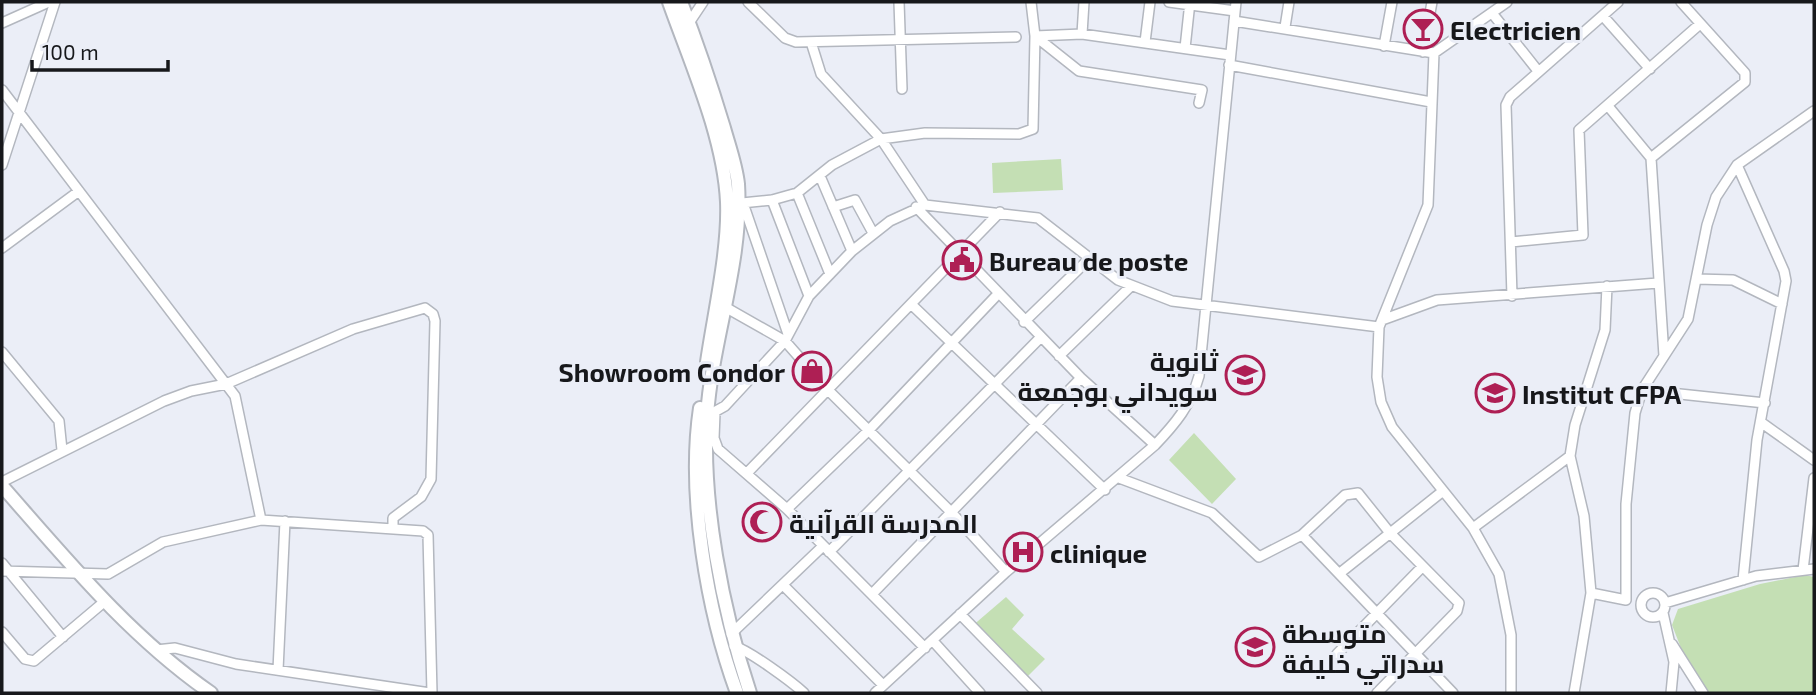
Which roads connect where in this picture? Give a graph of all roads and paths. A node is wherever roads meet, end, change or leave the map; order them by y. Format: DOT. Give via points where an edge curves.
graph roads {
  1 [pos="49,2"];
  2 [pos="55,2"];
  3 [pos="669,2"];
  4 [pos="681,2"];
  5 [pos="703,2"];
  6 [pos="748,2"];
  7 [pos="899,2"];
  8 [pos="1031,2"];
  9 [pos="1084,2"];
  10 [pos="1150,2"];
  11 [pos="1169,2"];
  12 [pos="1289,2"];
  13 [pos="1392,2"];
  14 [pos="1432,2"];
  15 [pos="1507,2"];
  16 [pos="1618,2"];
  17 [pos="1681,2"];
  18 [pos="1190,3"];
  19 [pos="1235,11"];
  20 [pos="1492,13"];
  21 [pos="1603,16"];
  22 [pos="2,23"];
  23 [pos="689,23"];
  24 [pos="1700,24"];
  25 [pos="1284,27"];
  26 [pos="1083,34"];
  27 [pos="1035,36"];
  28 [pos="1016,37"];
  29 [pos="902,40"];
  30 [pos="811,42"];
  31 [pos="1145,42"];
  32 [pos="1384,46"];
  33 [pos="1185,48"];
  34 [pos="1423,52"];
  35 [pos="1434,53"];
  36 [pos="1230,55"];
  37 [pos="1229,65"];
  38 [pos="1650,69"];
  39 [pos="1538,71"];
  40 [pos="902,89"];
  41 [pos="2,90"];
  42 [pos="1431,102"];
  43 [pos="1199,103"];
  44 [pos="1608,106"];
  45 [pos="1814,111"];
  46 [pos="20,114"];
  47 [pos="881,139"];
  48 [pos="1651,158"];
  49 [pos="2,165"];
  50 [pos="1737,165"];
  51 [pos="820,176"];
  52 [pos="79,191"];
  53 [pos="797,193"];
  54 [pos="772,200"];
  55 [pos="736,203"];
  56 [pos="920,206"];
  57 [pos="833,207"];
  58 [pos="1000,212"];
  59 [pos="873,233"];
  60 [pos="1511,242"];
  61 [pos="2,248"];
  62 [pos="852,251"];
  63 [pos="959,255"];
  64 [pos="1090,258"];
  65 [pos="830,274"];
  66 [pos="1697,279"];
  67 [pos="1658,283"];
  68 [pos="1130,286"];
  69 [pos="1607,286"];
  70 [pos="997,295"];
  71 [pos="809,296"];
  72 [pos="1512,296"];
  73 [pos="1782,304"];
  74 [pos="912,305"];
  75 [pos="1205,306"];
  76 [pos="725,307"];
  77 [pos="1024,322"];
  78 [pos="1381,323"];
  79 [pos="786,337"];
  80 [pos="1040,338"];
  81 [pos="951,342"];
  82 [pos="2,352"];
  83 [pos="1059,356"];
  84 [pos="1664,356"];
  85 [pos="1081,378"];
  86 [pos="226,384"];
  87 [pos="995,384"];
  88 [pos="828,390"];
  89 [pos="1642,390"];
  90 [pos="1765,403"];
  91 [pos="711,415"];
  92 [pos="1762,423"];
  93 [pos="1037,425"];
  94 [pos="868,431"];
  95 [pos="1155,445"];
  96 [pos="62,450"];
  97 [pos="1570,456"];
  98 [pos="1814,460"];
  99 [pos="748,472"];
  100 [pos="910,472"];
  101 [pos="1119,478"];
  102 [pos="1814,478"];
  103 [pos="2,484"];
  104 [pos="1105,490"];
  105 [pos="1443,491"];
  106 [pos="787,509"];
  107 [pos="952,513"];
  108 [pos="261,520"];
  109 [pos="285,521"];
  110 [pos="393,528"];
  111 [pos="1473,528"];
  112 [pos="1390,533"];
  113 [pos="1302,535"];
  114 [pos="826,549"];
  115 [pos="710,550"];
  116 [pos="2,564"];
  117 [pos="1422,567"];
  118 [pos="1814,569"];
  119 [pos="1803,570"];
  120 [pos="5,571"];
  121 [pos="1006,572"];
  122 [pos="1340,573"];
  123 [pos="80,575"];
  124 [pos="1743,580"];
  125 [pos="784,586"];
  126 [pos="873,593"];
  127 [pos="1591,593"];
  128 [pos="1626,600"];
  129 [pos="104,602"];
  130 [pos="1665,603"];
  131 [pos="1641,604"];
  132 [pos="1378,611"];
  133 [pos="1663,613"];
  134 [pos="960,614"];
  135 [pos="2,632"];
  136 [pos="63,637"];
  137 [pos="733,640"];
  138 [pos="1670,640"];
  139 [pos="929,644"];
  140 [pos="156,650"];
  141 [pos="1414,652"];
  142 [pos="1337,654"];
  143 [pos="278,670"];
  144 [pos="883,685"];
  145 [pos="211,693"];
  146 [pos="431,693"];
  147 [pos="737,693"];
  148 [pos="750,693"];
  149 [pos="804,693"];
  150 [pos="875,693"];
  151 [pos="980,693"];
  152 [pos="1037,693"];
  153 [pos="1377,693"];
  154 [pos="1451,693"];
  155 [pos="1511,693"];
  156 [pos="1574,693"];
  157 [pos="1671,693"];
  158 [pos="1703,693"];
  1 -- 22 [label="street"];
  2 -- 46 [label="street"];
  3 -- 55 [label="main road"];
  4 -- 23 [label="main road"];
  5 -- 23 [label="street"];
  6 -- 30 [label="street" via="785,38"];
  7 -- 29 [label="street"];
  8 -- 27 [label="street"];
  9 -- 26 [label="street"];
  10 -- 31 [label="street"];
  11 -- 18 [label="street"];
  12 -- 25 [label="street"];
  13 -- 32 [label="street"];
  14 -- 34 [label="street"];
  15 -- 20 [label="street"];
  16 -- 21 [label="street"];
  17 -- 24 [label="street"];
  18 -- 19 [label="street"];
  18 -- 33 [label="street"];
  19 -- 25 [label="street"];
  19 -- 36 [label="street"];
  20 -- 35 [label="street"];
  20 -- 39 [label="street"];
  21 -- 38 [label="street"];
  21 -- 39 [label="street"];
  23 -- 55 [label="main road" via="734,164"];
  24 -- 38 [label="street"];
  24 -- 48 [label="street" via="1747,78"];
  25 -- 32 [label="street"];
  26 -- 27 [label="street"];
  26 -- 31 [label="street"];
  27 -- 43 [label="street" via="1079,71 1202,90"];
  27 -- 47 [label="street" via="1033,129 1019,134 925,133"];
  28 -- 29 [label="street"];
  29 -- 30 [label="street"];
  29 -- 40 [label="street"];
  30 -- 47 [label="street" via="821,74"];
  31 -- 33 [label="street"];
  32 -- 34 [label="street"];
  33 -- 36 [label="street"];
  34 -- 35 [label="street"];
  35 -- 42 [label="street"];
  36 -- 37 [label="street"];
  37 -- 42 [label="street"];
  37 -- 75 [label="street"];
  38 -- 44 [label="street"];
  39 -- 60 [label="street" via="1510,97 1504,111"];
  41 -- 46 [label="street"];
  42 -- 78 [label="street" via="1427,214"];
  44 -- 48 [label="street"];
  44 -- 60 [label="street" via="1579,130 1583,235"];
  45 -- 50 [label="street"];
  46 -- 49 [label="street"];
  46 -- 52 [label="street"];
  47 -- 51 [label="street" via="850,153"];
  47 -- 56 [label="street"];
  48 -- 67 [label="street"];
  50 -- 66 [label="street" via="1712,208"];
  50 -- 73 [label="street" via="1784,271"];
  51 -- 53 [label="street"];
  51 -- 57 [label="street"];
  52 -- 61 [label="street"];
  52 -- 86 [label="street"];
  53 -- 54 [label="street"];
  53 -- 65 [label="street"];
  54 -- 55 [label="street"];
  54 -- 71 [label="street"];
  55 -- 76 [label="main road"];
  55 -- 79 [label="street"];
  55 -- 115 [label="main road" via="699,415 698,481"];
  56 -- 58 [label="street"];
  56 -- 59 [label="street"];
  56 -- 63 [label="street"];
  57 -- 59 [label="street" via="855,200"];
  57 -- 62 [label="street"];
  58 -- 63 [label="street"];
  58 -- 64 [label="street" via="1047,221"];
  59 -- 62 [label="street"];
  60 -- 72 [label="street"];
  62 -- 65 [label="street"];
  63 -- 70 [label="street"];
  63 -- 74 [label="street"];
  64 -- 68 [label="street"];
  64 -- 77 [label="street"];
  65 -- 71 [label="street"];
  66 -- 73 [label="street" via="1741,282"];
  66 -- 84 [label="street" via="1688,319"];
  67 -- 69 [label="street"];
  67 -- 84 [label="street"];
  68 -- 75 [label="street" via="1172,301"];
  68 -- 83 [label="street"];
  69 -- 72 [label="street"];
  69 -- 97 [label="street" via="1608,316"];
  70 -- 77 [label="street"];
  70 -- 81 [label="street"];
  71 -- 79 [label="street"];
  72 -- 78 [label="street" via="1437,300"];
  73 -- 90 [label="street"];
  74 -- 81 [label="street"];
  74 -- 88 [label="street"];
  75 -- 78 [label="street"];
  75 -- 95 [label="street" via="1194,396"];
  76 -- 79 [label="street"];
  76 -- 91 [label="main road"];
  77 -- 80 [label="street"];
  78 -- 105 [label="street" via="1377,377 1384,412"];
  79 -- 88 [label="street"];
  79 -- 91 [label="street"];
  80 -- 83 [label="street"];
  80 -- 87 [label="street"];
  81 -- 87 [label="street"];
  81 -- 94 [label="street"];
  82 -- 96 [label="street" via="59,421"];
  83 -- 85 [label="street"];
  84 -- 89 [label="street"];
  85 -- 93 [label="street"];
  85 -- 95 [label="street"];
  86 -- 96 [label="street" via="164,401"];
  86 -- 108 [label="street" via="235,396"];
  86 -- 110 [label="street" via="353,329 419,308 430,311 435,321 431,479 421,497 393,518"];
  87 -- 93 [label="street"];
  87 -- 100 [label="street"];
  88 -- 94 [label="street"];
  88 -- 99 [label="street"];
  89 -- 90 [label="street"];
  89 -- 128 [label="street" via="1635,413 1626,504"];
  90 -- 92 [label="street"];
  91 -- 99 [label="street" via="716,446"];
  91 -- 115 [label="main road" via="707,459"];
  92 -- 98 [label="street"];
  92 -- 124 [label="street"];
  93 -- 104 [label="street"];
  93 -- 107 [label="street"];
  94 -- 100 [label="street"];
  94 -- 106 [label="street"];
  95 -- 101 [label="street"];
  96 -- 103 [label="street"];
  97 -- 111 [label="street"];
  97 -- 127 [label="street" via="1584,516"];
  99 -- 106 [label="street"];
  100 -- 107 [label="street"];
  100 -- 114 [label="street"];
  101 -- 104 [label="street"];
  101 -- 113 [label="street" via="1212,513 1259,557"];
  102 -- 119 [label="street"];
  103 -- 123 [label="main road"];
  104 -- 121 [label="street"];
  105 -- 111 [label="street"];
  105 -- 112 [label="street"];
  106 -- 114 [label="street"];
  107 -- 121 [label="street"];
  107 -- 126 [label="street"];
  108 -- 109 [label="street"];
  108 -- 123 [label="street" via="163,542 108,574"];
  109 -- 110 [label="street"];
  109 -- 143 [label="street"];
  110 -- 146 [label="street" via="428,535"];
  111 -- 155 [label="street" via="1499,574 1511,635"];
  112 -- 113 [label="street" via="1354,491"];
  112 -- 117 [label="street"];
  112 -- 122 [label="street"];
  113 -- 122 [label="street"];
  114 -- 125 [label="street"];
  114 -- 126 [label="street"];
  115 -- 137 [label="main road"];
  115 -- 147 [label="main road" via="720,639"];
  116 -- 120 [label="street"];
  117 -- 132 [label="street"];
  117 -- 141 [label="street" via="1460,607"];
  118 -- 119 [label="street"];
  119 -- 124 [label="street"];
  120 -- 123 [label="street"];
  120 -- 136 [label="street"];
  121 -- 134 [label="street"];
  122 -- 132 [label="street"];
  123 -- 129 [label="main road"];
  124 -- 130 [label="street"];
  125 -- 137 [label="street"];
  125 -- 144 [label="street"];
  126 -- 139 [label="street"];
  127 -- 128 [label="street"];
  127 -- 156 [label="street"];
  128 -- 131 [label="street"];
  129 -- 136 [label="street"];
  129 -- 140 [label="main road"];
  130 -- 131 [label="street" via="1660,595 1650,594"];
  130 -- 133 [label="street"];
  131 -- 133 [label="street" via="1648,617"];
  132 -- 141 [label="street"];
  132 -- 142 [label="street"];
  133 -- 138 [label="street"];
  134 -- 139 [label="street"];
  134 -- 152 [label="street"];
  135 -- 136 [label="street" via="30,661"];
  137 -- 148 [label="main road"];
  137 -- 149 [label="street"];
  138 -- 157 [label="street" via="1674,662"];
  138 -- 158 [label="street"];
  139 -- 144 [label="street"];
  139 -- 151 [label="street"];
  140 -- 143 [label="street" via="175,648"];
  140 -- 145 [label="main road"];
  141 -- 153 [label="street"];
  141 -- 154 [label="street"];
  143 -- 146 [label="street"];
  144 -- 150 [label="street"];
}
